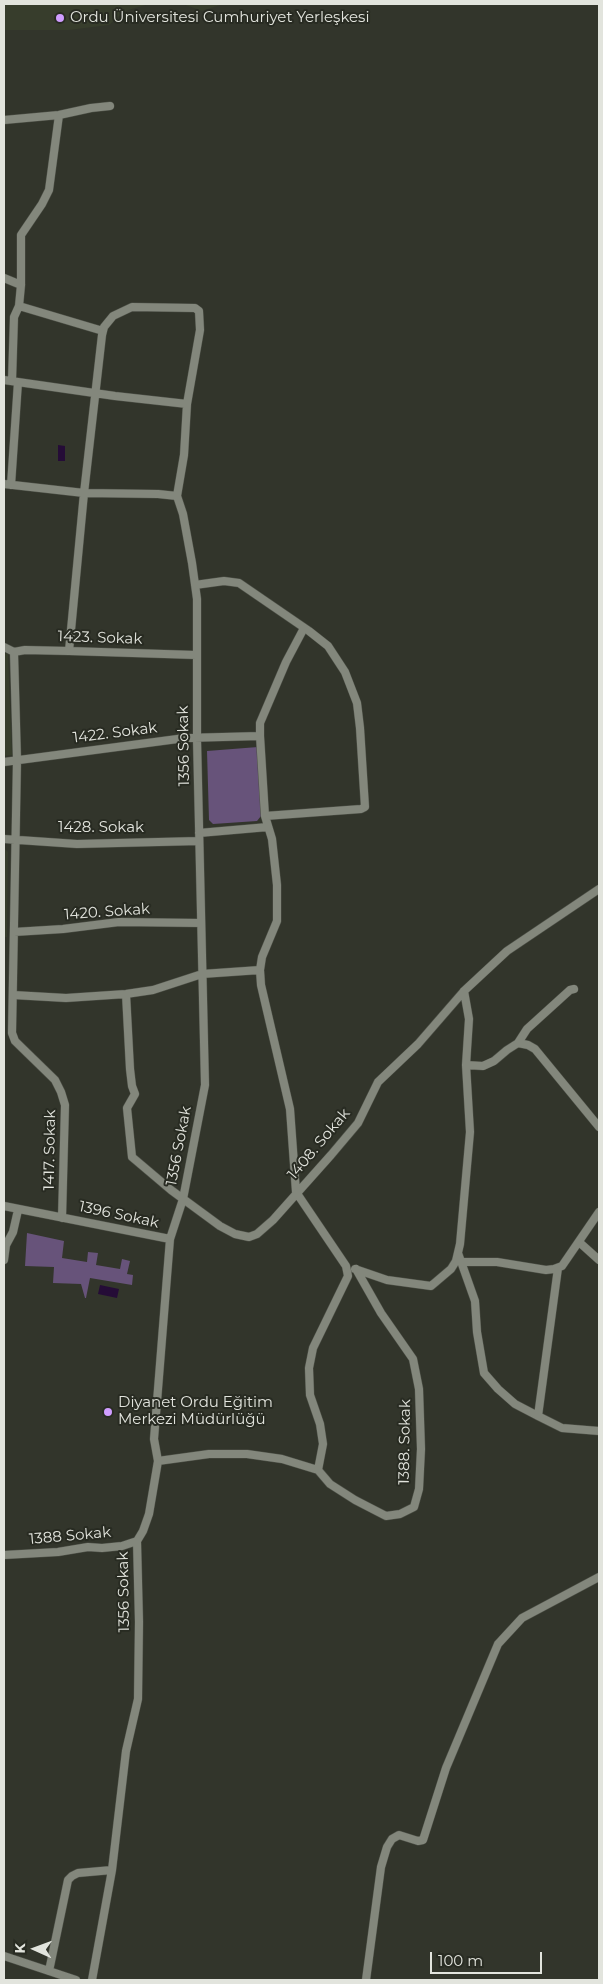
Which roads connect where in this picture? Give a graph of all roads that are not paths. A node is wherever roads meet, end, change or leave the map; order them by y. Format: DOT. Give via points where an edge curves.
graph roads {
  1 [pos="110,106"];
  2 [pos="59,115"];
  3 [pos="4,120"];
  4 [pos="4,278"];
  5 [pos="22,285"];
  6 [pos="19,306"];
  7 [pos="103,331"];
  8 [pos="4,380"];
  9 [pos="15,382"];
  10 [pos="95,393"];
  11 [pos="187,404"];
  12 [pos="7,484"];
  13 [pos="84,493"];
  14 [pos="177,496"];
  15 [pos="195,585"];
  16 [pos="304,628"];
  17 [pos="4,647"];
  18 [pos="69,651"];
  19 [pos="14,652"];
  20 [pos="196,655"];
  21 [pos="260,736"];
  22 [pos="197,738"];
  23 [pos="17,760"];
  24 [pos="4,762"];
  25 [pos="265,816"];
  26 [pos="268,827"];
  27 [pos="199,837"];
  28 [pos="4,839"];
  29 [pos="14,840"];
  30 [pos="599,889"];
  31 [pos="201,923"];
  32 [pos="14,932"];
  33 [pos="260,970"];
  34 [pos="202,974"];
  35 [pos="574,990"];
  36 [pos="464,991"];
  37 [pos="126,994"];
  38 [pos="13,995"];
  39 [pos="518,1043"];
  40 [pos="466,1065"];
  41 [pos="599,1127"];
  42 [pos="296,1192"];
  43 [pos="183,1199"];
  44 [pos="4,1206"];
  45 [pos="18,1210"];
  46 [pos="599,1212"];
  47 [pos="62,1218"];
  48 [pos="170,1239"];
  49 [pos="579,1242"];
  50 [pos="458,1253"];
  51 [pos="4,1260"];
  52 [pos="599,1260"];
  53 [pos="462,1262"];
  54 [pos="346,1266"];
  55 [pos="558,1268"];
  56 [pos="356,1269"];
  57 [pos="538,1416"];
  58 [pos="599,1431"];
  59 [pos="158,1461"];
  60 [pos="318,1470"];
  61 [pos="137,1541"];
  62 [pos="4,1555"];
  63 [pos="599,1577"];
  64 [pos="112,1870"];
  65 [pos="4,1956"];
  66 [pos="49,1971"];
  67 [pos="76,1980"];
  68 [pos="92,1980"];
  69 [pos="366,1980"];
  1 -- 2 [label="street"];
  2 -- 3 [label="street"];
  2 -- 5 [label="street" via="49,190 22,235"];
  4 -- 5 [label="street"];
  5 -- 6 [label="street"];
  6 -- 7 [label="street"];
  6 -- 9 [label="street" via="14,317"];
  7 -- 10 [label="street"];
  7 -- 11 [label="street, 1356 Sokak" via="113,316 132,307 195,308 199,312 200,330"];
  8 -- 9 [label="street"];
  9 -- 10 [label="street"];
  9 -- 12 [label="street"];
  10 -- 11 [label="street"];
  10 -- 13 [label="street"];
  11 -- 14 [label="street, 1356 Sokak" via="184,455"];
  12 -- 13 [label="street"];
  13 -- 14 [label="street"];
  13 -- 18 [label="street"];
  14 -- 15 [label="street, 1356 Sokak"];
  15 -- 16 [label="street" via="224,580 239,583"];
  15 -- 20 [label="street, 1356 Sokak"];
  16 -- 21 [label="street" via="260,723"];
  16 -- 25 [label="street" via="328,646 357,703 365,807"];
  17 -- 19 [label="street"];
  18 -- 19 [label="street, 1423. Sokak"];
  18 -- 20 [label="street, 1423. Sokak"];
  19 -- 23 [label="street, 1417. Sokak"];
  20 -- 22 [label="street, 1356 Sokak"];
  21 -- 22 [label="street, 1422. Sokak"];
  21 -- 25 [label="street"];
  22 -- 23 [label="street, 1422. Sokak"];
  22 -- 27 [label="street, 1356 Sokak"];
  23 -- 24 [label="street, 1422. Sokak"];
  23 -- 29 [label="street, 1417. Sokak"];
  25 -- 26 [label="street"];
  26 -- 27 [label="street, 1428. Sokak"];
  26 -- 33 [label="street" via="278,885 277,922"];
  27 -- 29 [label="street, 1428. Sokak" via="77,844"];
  27 -- 31 [label="street, 1356 Sokak"];
  28 -- 29 [label="street, 1428. Sokak"];
  29 -- 32 [label="street, 1417. Sokak"];
  30 -- 36 [label="street, 1408. Sokak" via="507,951"];
  31 -- 32 [label="street, 1420. Sokak" via="119,922"];
  31 -- 34 [label="street, 1356 Sokak"];
  32 -- 38 [label="street, 1417. Sokak"];
  33 -- 34 [label="street"];
  33 -- 42 [label="street" via="290,1109"];
  34 -- 37 [label="street" via="153,990"];
  34 -- 43 [label="street, 1356 Sokak" via="205,1085"];
  35 -- 39 [label="street" via="570,990 527,1029"];
  36 -- 40 [label="street" via="469,1019"];
  36 -- 42 [label="street, 1408. Sokak" via="418,1044 378,1082 358,1122"];
  37 -- 38 [label="street" via="66,998"];
  37 -- 43 [label="street, 1408. Sokak" via="130,1069 135,1094 127,1108 132,1157"];
  38 -- 47 [label="street, 1417. Sokak" via="12,1033 15,1041 55,1080 65,1106"];
  39 -- 40 [label="street" via="483,1066"];
  39 -- 41 [label="street" via="534,1049"];
  40 -- 50 [label="street" via="470,1132"];
  42 -- 43 [label="street, 1408. Sokak" via="273,1220 257,1234 248,1237 220,1226"];
  42 -- 54 [label="street"];
  43 -- 48 [label="street, 1356 Sokak"];
  44 -- 45 [label="street, 1396 Sokak"];
  45 -- 47 [label="street, 1396 Sokak"];
  45 -- 51 [label="street"];
  46 -- 49 [label="street"];
  47 -- 48 [label="street, 1396 Sokak"];
  48 -- 59 [label="street, 1356 Sokak" via="154,1439"];
  49 -- 52 [label="street"];
  49 -- 55 [label="street"];
  50 -- 53 [label="street"];
  50 -- 56 [label="street" via="451,1269 430,1286 386,1280"];
  53 -- 55 [label="street" via="497,1262 546,1270"];
  53 -- 57 [label="street" via="475,1301 484,1373 515,1404"];
  54 -- 56 [label="street"];
  54 -- 60 [label="street" via="348,1276 313,1348 309,1368 310,1395 323,1444"];
  55 -- 57 [label="street"];
  56 -- 60 [label="street, 1388. Sokak" via="413,1359 419,1389 421,1449 419,1489 414,1507 386,1516 330,1484"];
  57 -- 58 [label="street" via="562,1428"];
  59 -- 60 [label="street, 1388. Sokak" via="209,1454 247,1454 282,1458"];
  59 -- 61 [label="street, 1356 Sokak" via="149,1514"];
  61 -- 62 [label="street, 1388 Sokak" via="122,1546"];
  61 -- 64 [label="street, 1356 Sokak" via="138,1699 126,1751"];
  63 -- 69 [label="street" via="522,1618 498,1644 446,1768 423,1840 399,1835 387,1847"];
  64 -- 66 [label="street" via="78,1873 68,1880"];
  64 -- 68 [label="street, 1356 Sokak"];
  65 -- 66 [label="street"];
  66 -- 67 [label="street"];
}
